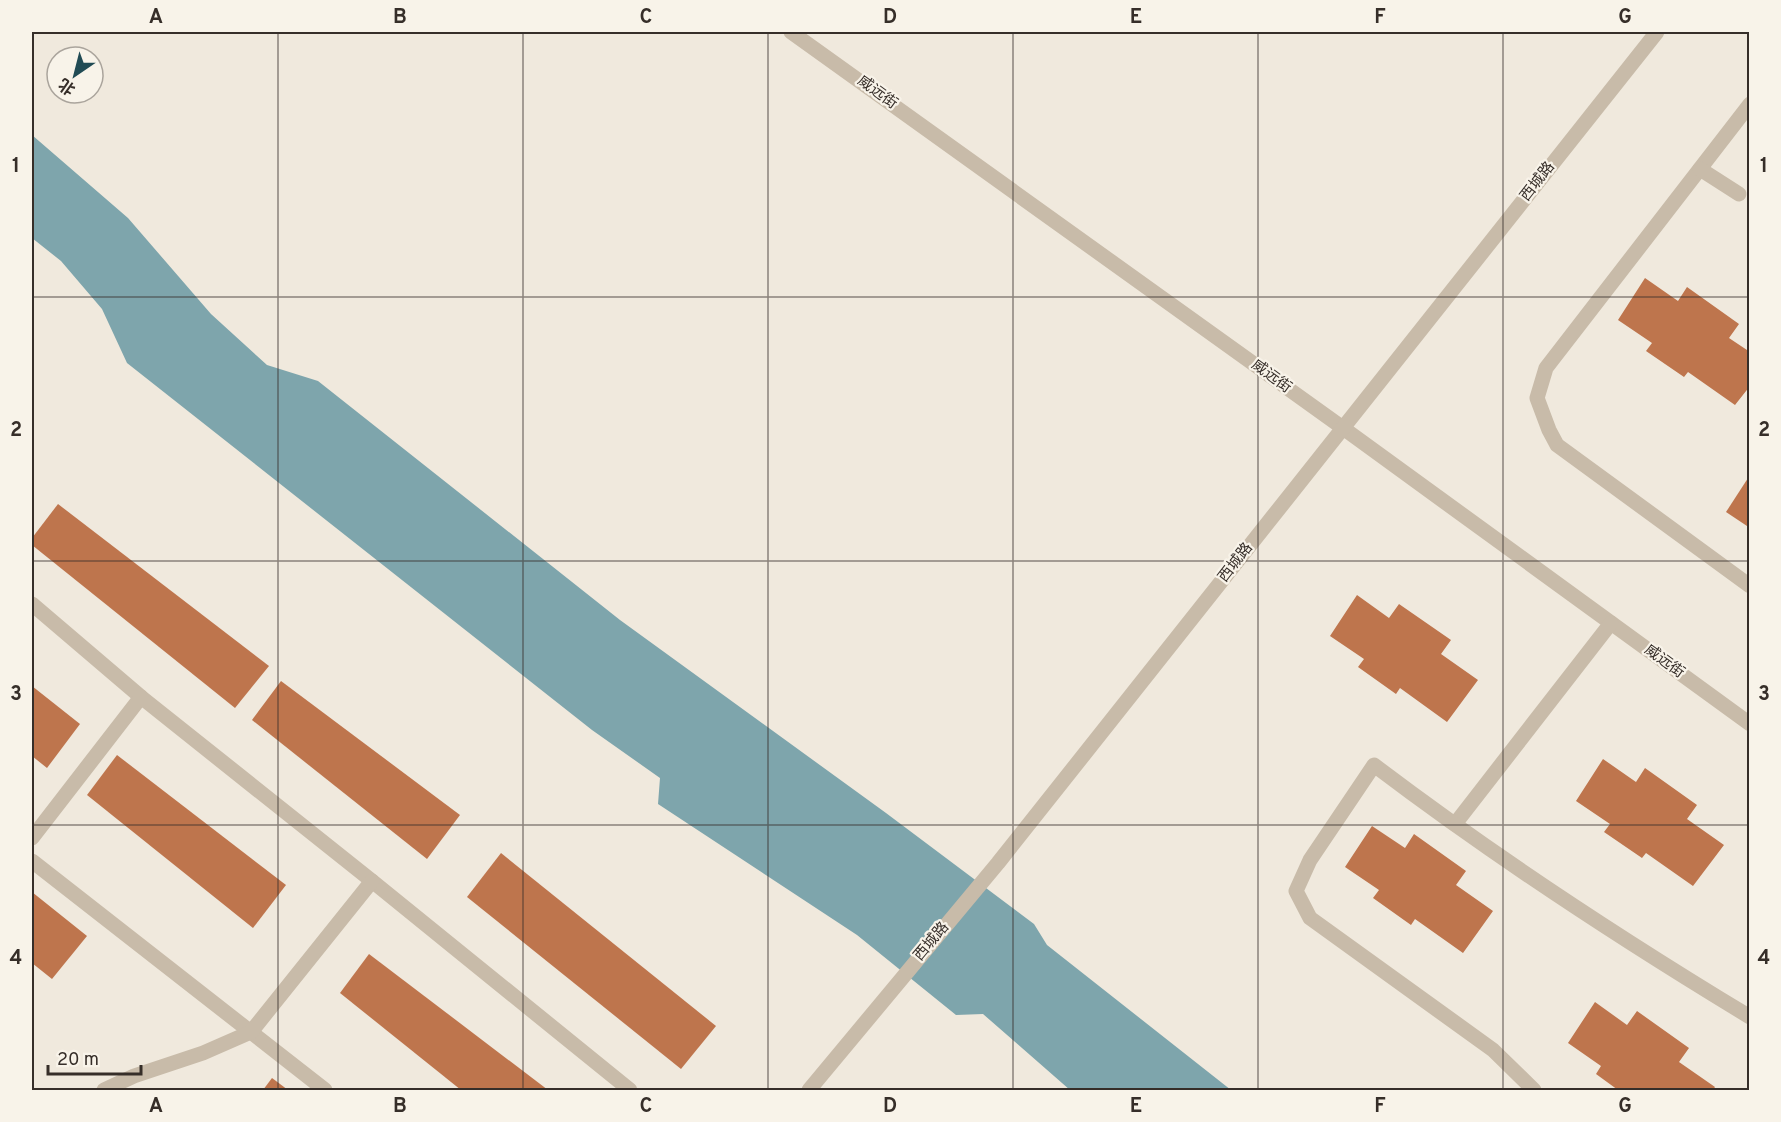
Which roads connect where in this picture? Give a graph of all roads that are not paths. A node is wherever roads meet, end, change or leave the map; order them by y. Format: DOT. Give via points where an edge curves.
graph roads {
  1 [pos="791,32"];
  2 [pos="1657,32"];
  3 [pos="1749,104"];
  4 [pos="1743,124"];
  5 [pos="1700,169"];
  6 [pos="1739,194"];
  7 [pos="1343,428"];
  8 [pos="1749,586"];
  9 [pos="32,604"];
  10 [pos="1611,623"];
  11 [pos="141,697"];
  12 [pos="1749,724"];
  13 [pos="1455,824"];
  14 [pos="32,838"];
  15 [pos="32,861"];
  16 [pos="372,880"];
  17 [pos="1749,1017"];
  18 [pos="251,1032"];
  19 [pos="104,1090"];
  20 [pos="325,1090"];
  21 [pos="630,1090"];
  22 [pos="809,1090"];
  23 [pos="1534,1090"];
  1 -- 7 [label="street, 威远街"];
  2 -- 7 [label="street, 西城路"];
  3 -- 4 [label="street"];
  4 -- 5 [label="street"];
  5 -- 6 [label="street"];
  5 -- 8 [label="street" via="1545,368 1537,398 1557,446"];
  7 -- 10 [label="street, 威远街"];
  7 -- 22 [label="street, 西城路" via="998,863"];
  9 -- 11 [label="street"];
  10 -- 12 [label="street, 威远街"];
  10 -- 13 [label="street"];
  11 -- 14 [label="street"];
  11 -- 16 [label="street"];
  13 -- 17 [label="street" via="1641,951"];
  13 -- 23 [label="street" via="1374,765 1310,860 1296,891 1310,918 1493,1050"];
  15 -- 18 [label="street"];
  16 -- 18 [label="street"];
  16 -- 21 [label="street"];
  18 -- 19 [label="street"];
  18 -- 20 [label="street"];
}
